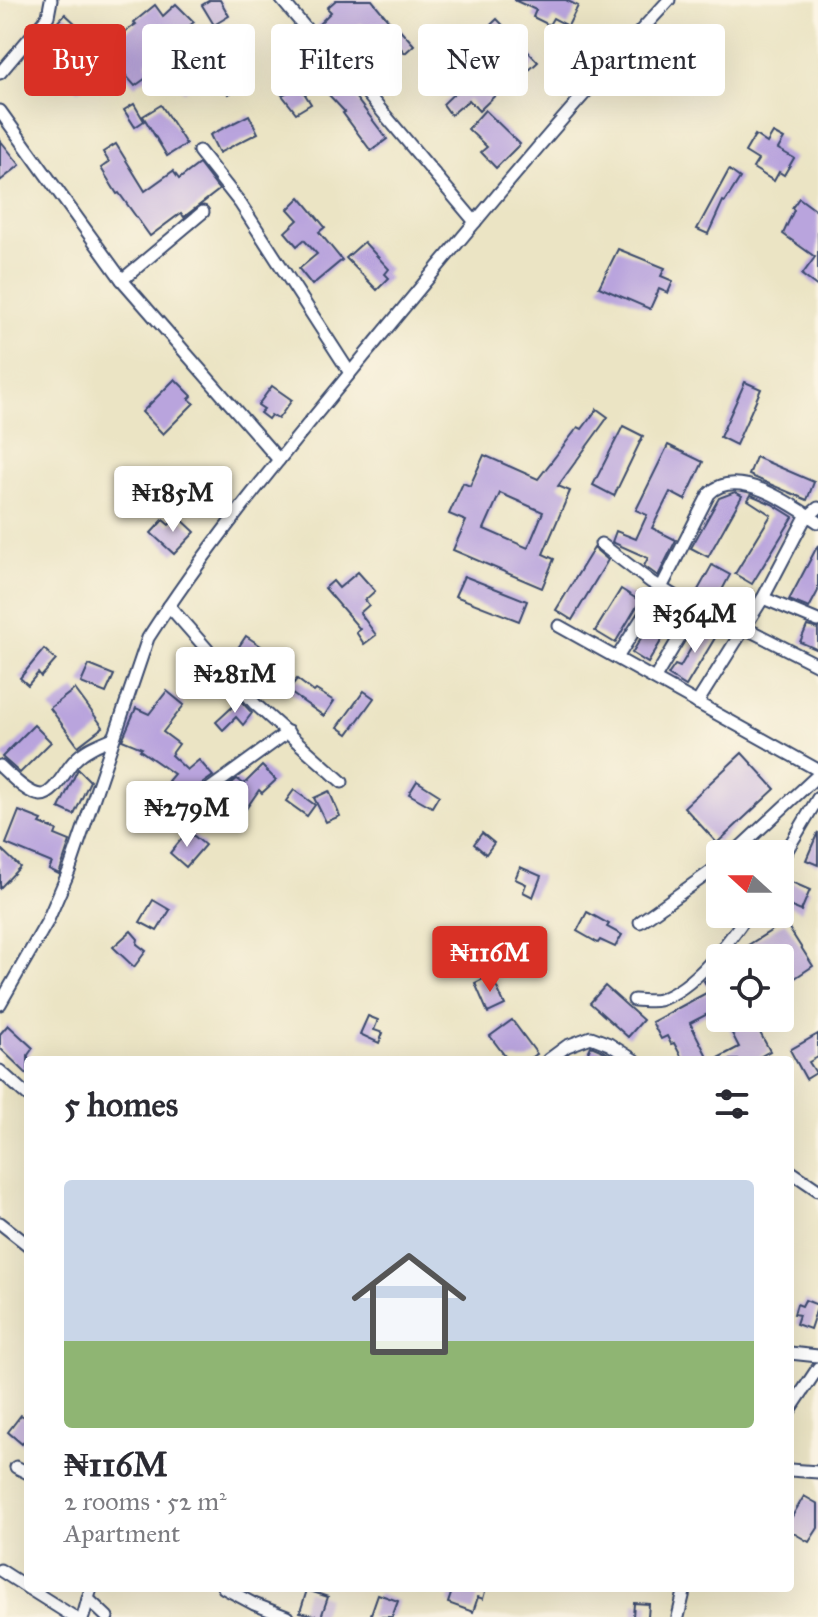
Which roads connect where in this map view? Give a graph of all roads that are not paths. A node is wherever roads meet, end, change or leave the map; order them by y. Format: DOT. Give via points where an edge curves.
graph roads {
  1 [pos="51,0"];
  2 [pos="282,0"];
  3 [pos="669,0"];
  4 [pos="0,73"];
  5 [pos="0,111"];
  6 [pos="199,151"];
  7 [pos="203,212"];
  8 [pos="475,222"];
  9 [pos="122,280"];
  10 [pos="350,373"];
  11 [pos="279,460"];
  12 [pos="815,515"];
  13 [pos="601,544"];
  14 [pos="661,588"];
  15 [pos="763,598"];
  16 [pos="169,606"];
  17 [pos="697,608"];
  18 [pos="816,618"];
  19 [pos="559,626"];
  20 [pos="743,627"];
  21 [pos="618,656"];
  22 [pos="818,665"];
  23 [pos="655,678"];
  24 [pos="697,703"];
  25 [pos="288,732"];
  26 [pos="113,738"];
  27 [pos="0,766"];
  28 [pos="818,772"];
  29 [pos="342,782"];
  30 [pos="818,798"];
  31 [pos="174,815"];
  32 [pos="748,840"];
  33 [pos="793,840"];
  34 [pos="706,875"];
  35 [pos="640,922"];
  36 [pos="738,928"];
  37 [pos="634,1000"];
  38 [pos="0,1004"];
  39 [pos="553,1056"];
  40 [pos="628,1056"];
  41 [pos="0,1071"];
  42 [pos="24,1092"];
  43 [pos="794,1174"];
  44 [pos="818,1190"];
  45 [pos="0,1223"];
  46 [pos="24,1242"];
  47 [pos="794,1353"];
  48 [pos="818,1356"];
  49 [pos="818,1368"];
  50 [pos="794,1404"];
  51 [pos="16,1467"];
  52 [pos="794,1470"];
  53 [pos="24,1471"];
  54 [pos="818,1472"];
  55 [pos="0,1570"];
  56 [pos="24,1585"];
  57 [pos="34,1592"];
  58 [pos="232,1592"];
  59 [pos="684,1592"];
  60 [pos="89,1594"];
  61 [pos="74,1617"];
  62 [pos="83,1617"];
  63 [pos="107,1617"];
  64 [pos="287,1617"];
  65 [pos="678,1617"];
  1 -- 4 [label="street" via="48,16"];
  2 -- 8 [label="street"];
  3 -- 8 [label="street"];
  5 -- 9 [label="street"];
  6 -- 10 [label="street" via="240,203"];
  7 -- 9 [label="street"];
  8 -- 10 [label="street"];
  9 -- 11 [label="street"];
  10 -- 11 [label="street"];
  11 -- 16 [label="street"];
  12 -- 14 [label="street" via="770,493 716,486"];
  12 -- 15 [label="street"];
  13 -- 14 [label="street"];
  14 -- 17 [label="street"];
  14 -- 21 [label="street"];
  15 -- 18 [label="street"];
  15 -- 20 [label="street"];
  16 -- 25 [label="street" via="255,704"];
  16 -- 26 [label="street" via="148,638"];
  17 -- 20 [label="street"];
  17 -- 23 [label="street"];
  19 -- 21 [label="street"];
  20 -- 22 [label="street"];
  20 -- 24 [label="street"];
  21 -- 23 [label="street"];
  23 -- 24 [label="street"];
  24 -- 28 [label="street"];
  25 -- 29 [label="street"];
  25 -- 31 [label="street"];
  26 -- 27 [label="street" via="74,760 48,793 29,790"];
  26 -- 38 [label="street" via="69,871"];
  28 -- 32 [label="street"];
  30 -- 33 [label="street"];
  34 -- 35 [label="street"];
  36 -- 37 [label="street" via="721,951 673,993 655,1001"];
  39 -- 40 [label="street" via="591,1037"];
  41 -- 42 [label="street"];
  43 -- 44 [label="street"];
  45 -- 46 [label="street"];
  47 -- 48 [label="street"];
  49 -- 50 [label="street"];
  51 -- 53 [label="street"];
  52 -- 54 [label="street"];
  55 -- 56 [label="street"];
  57 -- 61 [label="street"];
  58 -- 64 [label="street"];
  59 -- 65 [label="street"];
  60 -- 62 [label="street"];
  60 -- 63 [label="street"];
}
